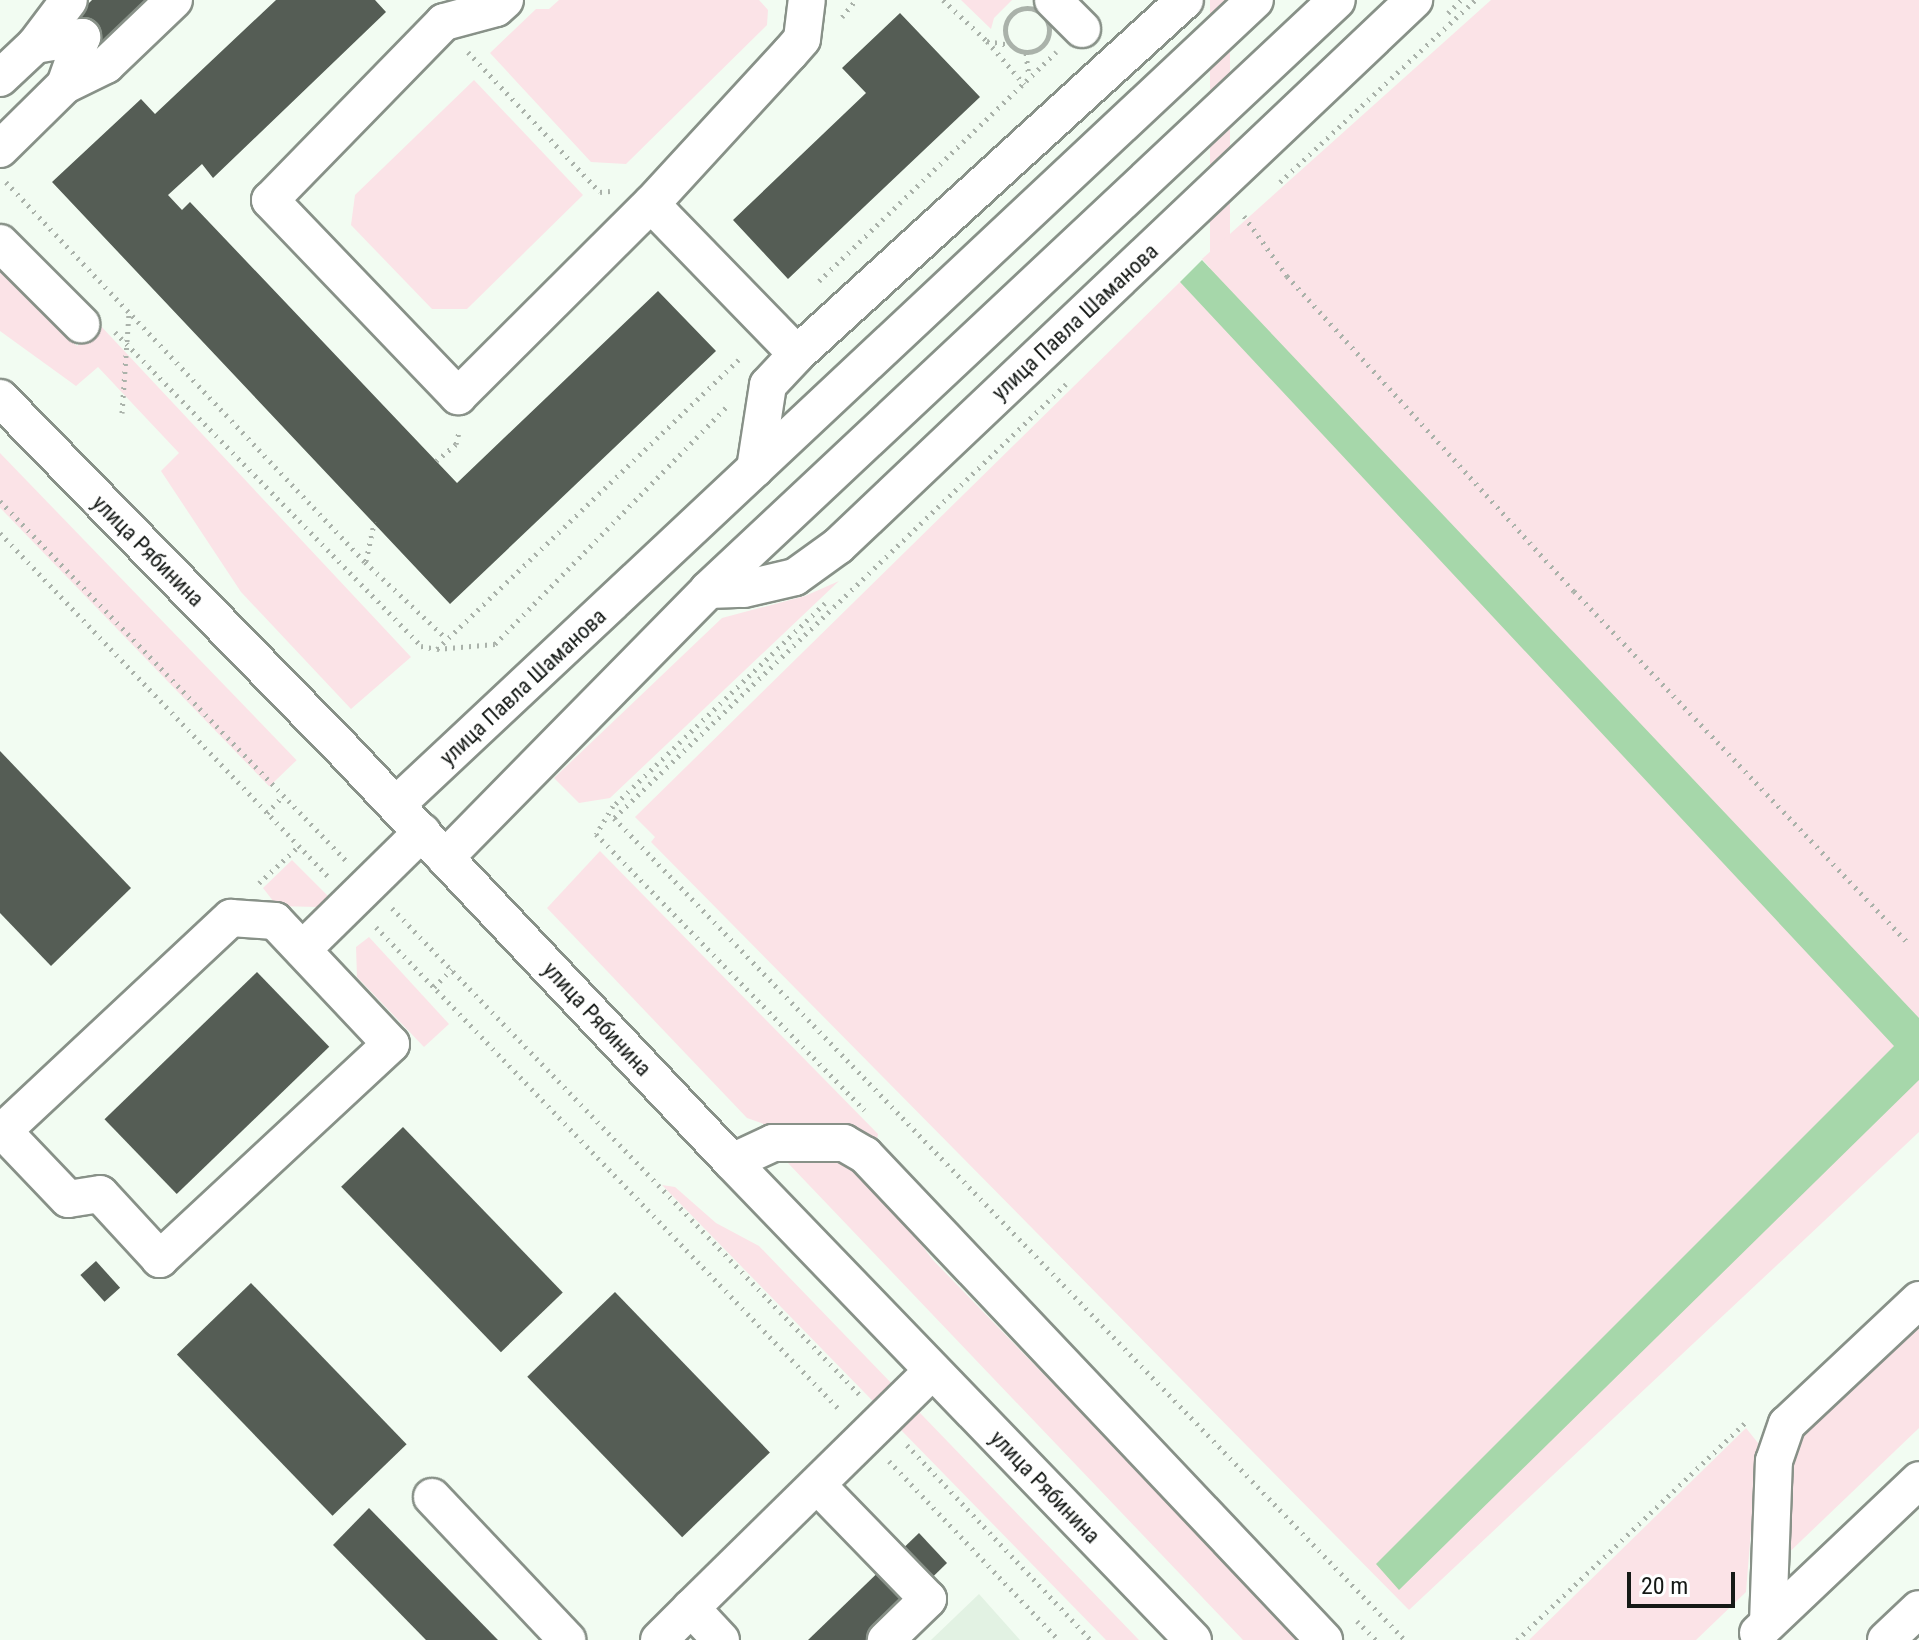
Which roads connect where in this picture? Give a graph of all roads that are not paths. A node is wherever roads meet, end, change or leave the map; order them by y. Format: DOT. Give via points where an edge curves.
graph roads {
  1 [pos="69,0"];
  2 [pos="174,0"];
  3 [pos="505,0"];
  4 [pos="807,0"];
  5 [pos="1053,0"];
  6 [pos="1185,0"];
  7 [pos="1255,0"];
  8 [pos="1337,0"];
  9 [pos="1414,0"];
  10 [pos="1082,29"];
  11 [pos="35,45"];
  12 [pos="0,78"];
  13 [pos="65,85"];
  14 [pos="0,149"];
  15 [pos="658,197"];
  16 [pos="0,243"];
  17 [pos="94,323"];
  18 [pos="797,354"];
  19 [pos="5,413"];
  20 [pos="755,469"];
  21 [pos="708,590"];
  22 [pos="396,805"];
  23 [pos="433,845"];
  24 [pos="303,949"];
  25 [pos="732,1162"];
  26 [pos="1919,1300"];
  27 [pos="932,1371"];
  28 [pos="1919,1480"];
  29 [pos="817,1485"];
  30 [pos="432,1497"];
  31 [pos="691,1608"];
  32 [pos="1919,1609"];
  33 [pos="1759,1632"];
  34 [pos="567,1640"];
  35 [pos="659,1640"];
  36 [pos="721,1640"];
  37 [pos="886,1640"];
  38 [pos="1193,1640"];
  39 [pos="1324,1640"];
  40 [pos="1886,1640"];
  1 -- 11 [label="street"];
  2 -- 13 [label="street" via="106,65"];
  3 -- 15 [label="street" via="496,8 444,22 270,200 458,396"];
  4 -- 15 [label="street" via="802,39"];
  5 -- 10 [label="street"];
  6 -- 18 [label="street"];
  7 -- 20 [label="street, улица Павла Шаманова"];
  8 -- 21 [label="street"];
  9 -- 21 [label="street, улица Павла Шаманова" via="838,546 795,577 744,589"];
  11 -- 12 [label="street"];
  11 -- 13 [label="street" via="82,37"];
  13 -- 14 [label="street"];
  15 -- 18 [label="street"];
  16 -- 17 [label="street"];
  18 -- 20 [label="street" via="768,385"];
  19 -- 22 [label="street, улица Рябинина"];
  20 -- 22 [label="street, улица Павла Шаманова"];
  21 -- 23 [label="street"];
  22 -- 23 [label="street, улица Рябинина"];
  23 -- 24 [label="street" via="360,892"];
  23 -- 25 [label="street, улица Рябинина"];
  24 -- 24 [label="street" via="391,1044 160,1259 100,1194 68,1199 3,1131 231,918 275,921"];
  25 -- 27 [label="street, улица Рябинина"];
  25 -- 39 [label="street" via="773,1143 844,1143 865,1155"];
  26 -- 33 [label="street" via="1787,1424 1774,1461"];
  27 -- 29 [label="street"];
  27 -- 38 [label="street, улица Рябинина"];
  28 -- 33 [label="street"];
  29 -- 31 [label="street"];
  29 -- 37 [label="street" via="928,1599"];
  30 -- 34 [label="street"];
  31 -- 35 [label="street"];
  31 -- 36 [label="street"];
  32 -- 40 [label="street"];
}
